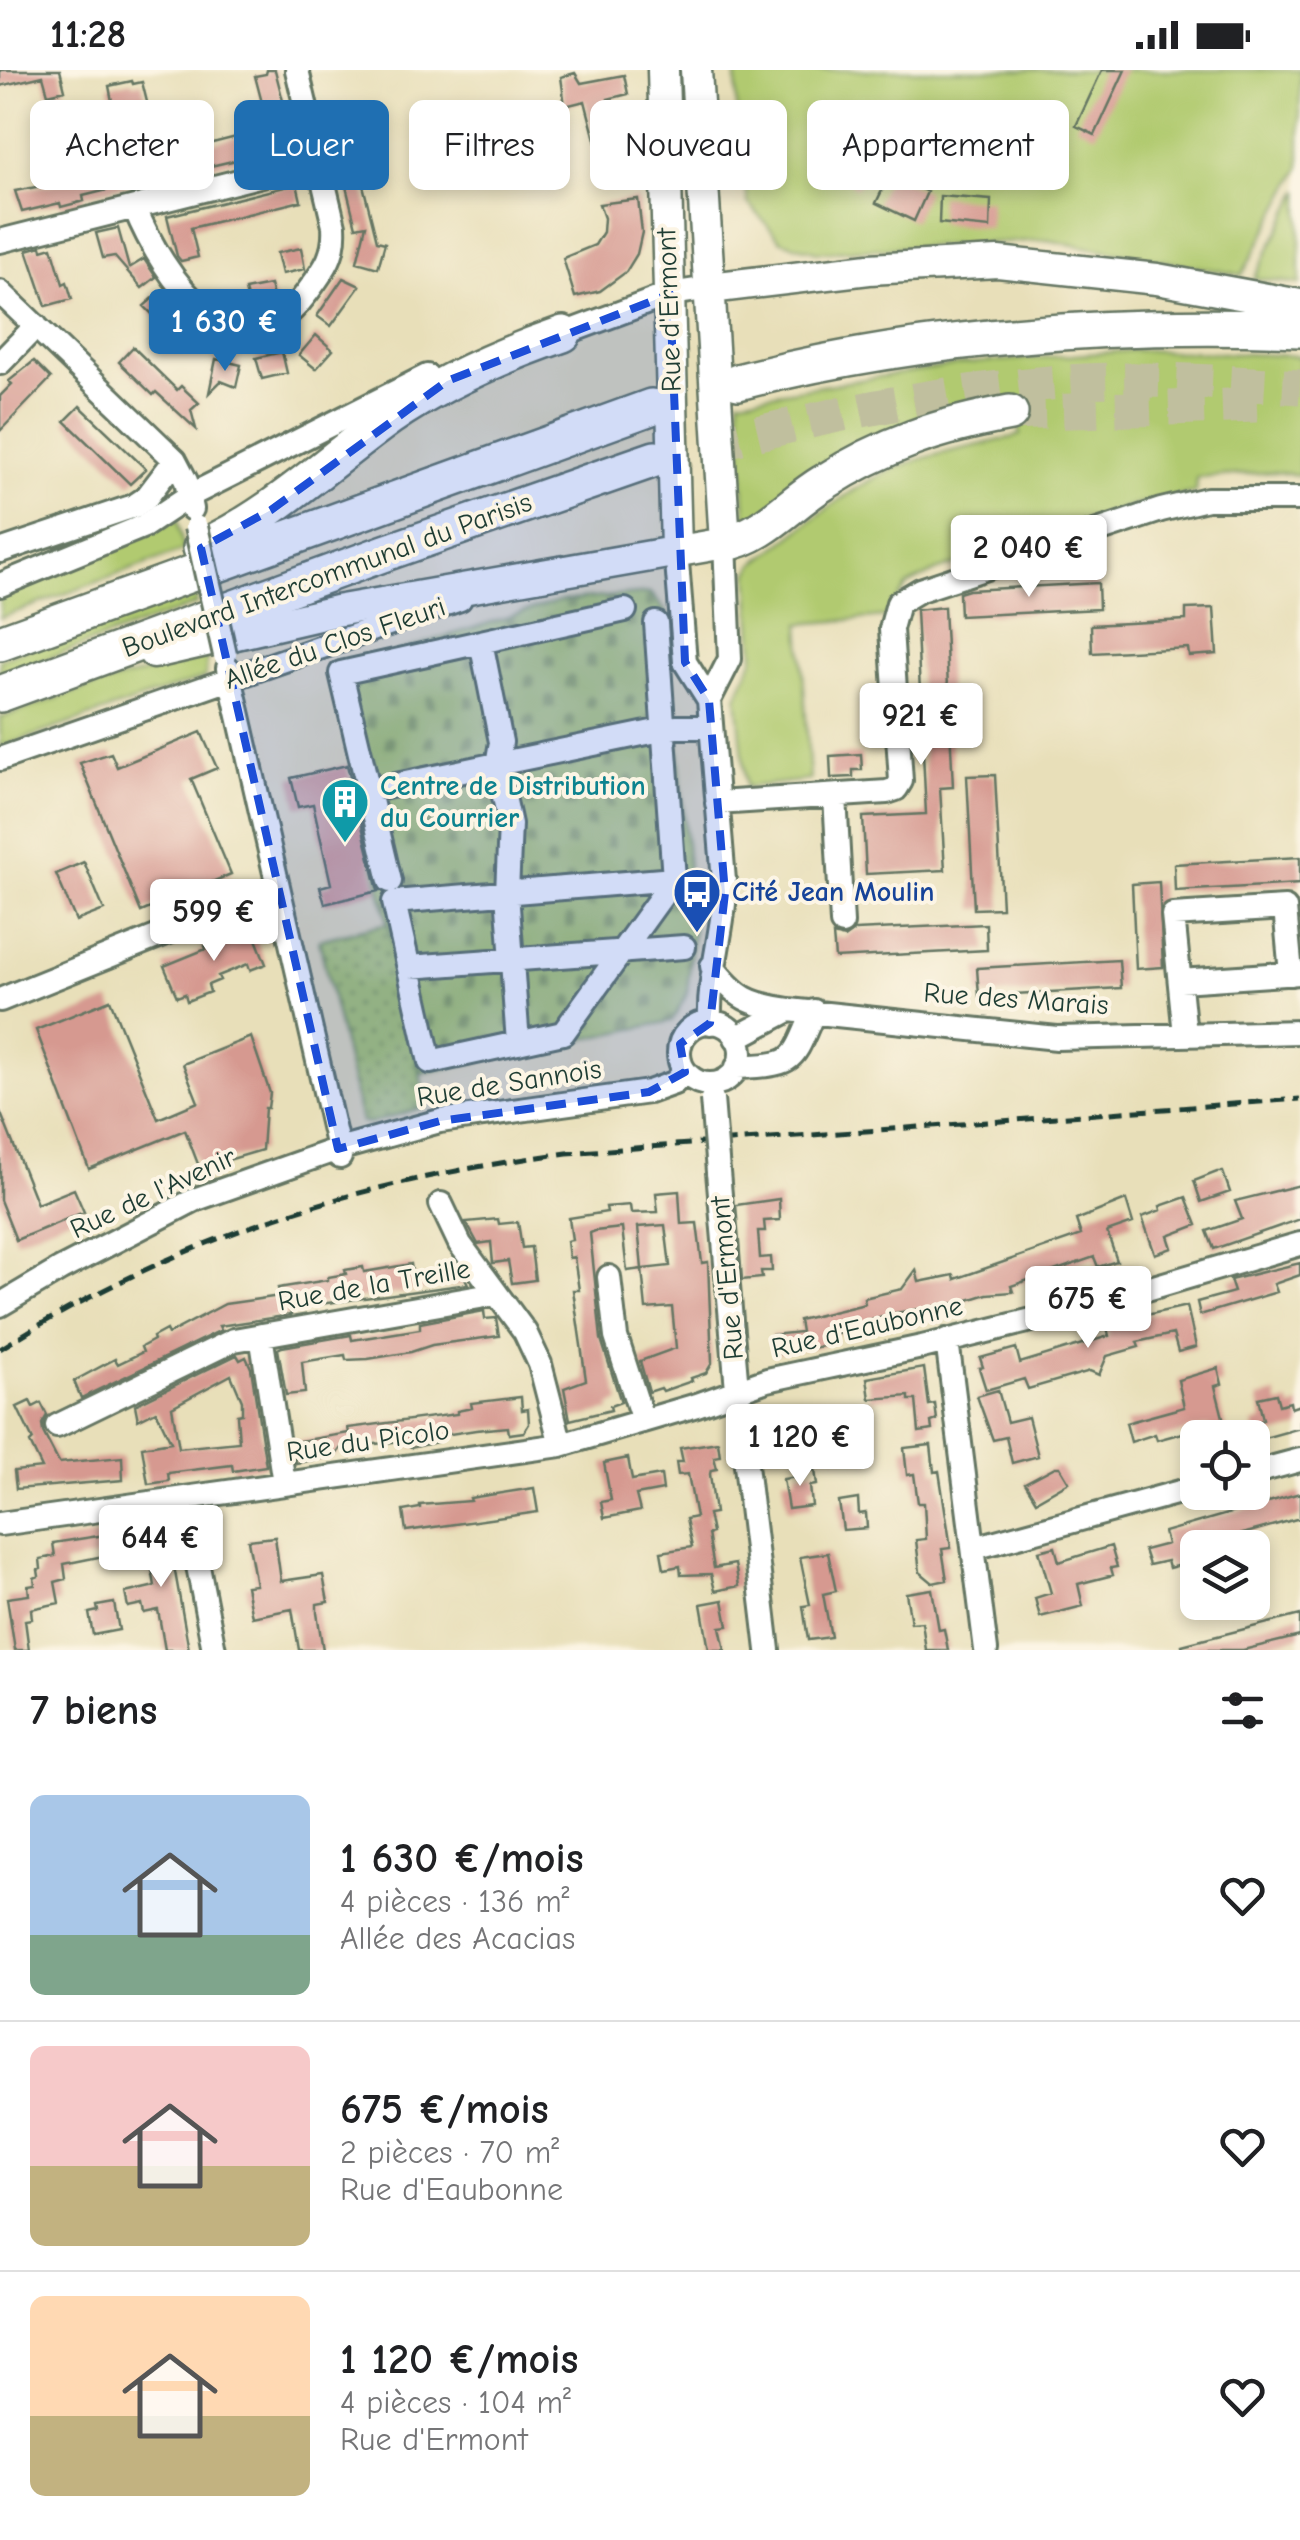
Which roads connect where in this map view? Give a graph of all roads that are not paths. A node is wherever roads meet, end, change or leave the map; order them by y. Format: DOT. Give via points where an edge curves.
graph roads {
  1 [pos="297,70"];
  2 [pos="663,70"];
  3 [pos="696,70"];
  4 [pos="304,100"];
  5 [pos="234,182"];
  6 [pos="325,190"];
  7 [pos="136,208"];
  8 [pos="0,240"];
  9 [pos="710,288"];
  10 [pos="0,292"];
  11 [pos="670,294"];
  12 [pos="1300,305"];
  13 [pos="36,326"];
  14 [pos="1300,329"];
  15 [pos="563,334"];
  16 [pos="0,363"];
  17 [pos="738,382"];
  18 [pos="1010,413"];
  19 [pos="662,417"];
  20 [pos="720,447"];
  21 [pos="655,459"];
  22 [pos="175,460"];
  23 [pos="189,496"];
  24 [pos="1300,498"];
  25 [pos="725,543"];
  26 [pos="676,549"];
  27 [pos="0,551"];
  28 [pos="506,583"];
  29 [pos="0,585"];
  30 [pos="625,610"];
  31 [pos="656,623"];
  32 [pos="0,631"];
  33 [pos="481,642"];
  34 [pos="0,643"];
  35 [pos="230,680"];
  36 [pos="0,698"];
  37 [pos="709,700"];
  38 [pos="711,727"];
  39 [pos="664,730"];
  40 [pos="0,759"];
  41 [pos="497,765"];
  42 [pos="367,792"];
  43 [pos="835,796"];
  44 [pos="717,804"];
  45 [pos="674,879"];
  46 [pos="390,882"];
  47 [pos="278,888"];
  48 [pos="507,893"];
  49 [pos="842,923"];
  50 [pos="684,947"];
  51 [pos="622,952"];
  52 [pos="512,960"];
  53 [pos="712,966"];
  54 [pos="409,967"];
  55 [pos="1296,974"];
  56 [pos="1180,982"];
  57 [pos="0,1000"];
  58 [pos="750,1004"];
  59 [pos="789,1010"];
  60 [pos="814,1011"];
  61 [pos="712,1022"];
  62 [pos="1300,1032"];
  63 [pos="1185,1035"];
  64 [pos="736,1038"];
  65 [pos="518,1043"];
  66 [pos="737,1068"];
  67 [pos="685,1072"];
  68 [pos="712,1092"];
  69 [pos="339,1153"];
  70 [pos="440,1204"];
  71 [pos="1300,1244"];
  72 [pos="609,1276"];
  73 [pos="497,1294"];
  74 [pos="0,1305"];
  75 [pos="261,1335"];
  76 [pos="947,1340"];
  77 [pos="737,1389"];
  78 [pos="643,1420"];
  79 [pos="57,1426"];
  80 [pos="561,1445"];
  81 [pos="1300,1460"];
  82 [pos="1270,1468"];
  83 [pos="284,1483"];
  84 [pos="1180,1492"];
  85 [pos="185,1498"];
  86 [pos="0,1524"];
  87 [pos="974,1548"];
  88 [pos="214,1650"];
  89 [pos="768,1650"];
  90 [pos="986,1650"];
  1 -- 4 [label="street"];
  2 -- 11 [label="main road, Rue d'Ermont"];
  3 -- 9 [label="main road, Rue d'Ermont"];
  5 -- 7 [label="street"];
  6 -- 7 [label="street" via="336,247 286,318 254,332 233,330 212,316 162,264"];
  7 -- 8 [label="street"];
  9 -- 11 [label="street"];
  9 -- 12 [label="main road" via="998,262 1157,279"];
  9 -- 20 [label="main road, Rue d'Ermont"];
  10 -- 13 [label="street"];
  11 -- 15 [label="street"];
  11 -- 19 [label="main road, Rue d'Ermont"];
  11 -- 20 [label="main road" via="699,336 706,428"];
  13 -- 16 [label="street"];
  13 -- 22 [label="street"];
  14 -- 17 [label="highway" via="1146,326 963,338"];
  15 -- 23 [label="street" via="535,335 428,375"];
  15 -- 32 [label="highway" via="447,381 230,535"];
  18 -- 25 [label="highway" via="899,441 819,485 754,533"];
  19 -- 25 [label="main road" via="686,445 690,500"];
  19 -- 26 [label="main road, Rue d'Ermont"];
  19 -- 34 [label="highway, Boulevard Intercommunal du Parisis"];
  20 -- 25 [label="main road, Rue d'Ermont"];
  21 -- 36 [label="highway, Boulevard Intercommunal du Parisis"];
  22 -- 23 [label="street"];
  22 -- 27 [label="street" via="134,506"];
  23 -- 29 [label="street" via="144,526"];
  23 -- 35 [label="street, bridge"];
  24 -- 43 [label="street" via="1207,500 1161,510 898,603 891,629 901,780 888,792"];
  25 -- 26 [label="main road, Allée du Clos Fleuri"];
  25 -- 37 [label="street" via="730,660"];
  26 -- 28 [label="main road, Allée du Clos Fleuri"];
  26 -- 37 [label="street" via="685,662"];
  28 -- 35 [label="street, Allée du Clos Fleuri"];
  28 -- 36 [label="main road" via="186,644"];
  30 -- 33 [label="street"];
  31 -- 39 [label="street"];
  33 -- 41 [label="street" via="500,742"];
  33 -- 42 [label="street" via="341,673"];
  35 -- 40 [label="street, Allée du Clos Fleuri"];
  35 -- 47 [label="street"];
  37 -- 38 [label="street"];
  38 -- 39 [label="street"];
  38 -- 44 [label="street"];
  39 -- 41 [label="street"];
  39 -- 45 [label="street"];
  41 -- 42 [label="street"];
  41 -- 48 [label="street" via="510,824"];
  42 -- 46 [label="street"];
  43 -- 44 [label="street"];
  43 -- 49 [label="street"];
  44 -- 53 [label="street" via="725,893"];
  45 -- 48 [label="street"];
  45 -- 51 [label="street"];
  47 -- 57 [label="street"];
  47 -- 69 [label="street"];
  48 -- 52 [label="street"];
  48 -- 54 [label="street" via="394,902"];
  50 -- 51 [label="street"];
  51 -- 52 [label="street"];
  51 -- 65 [label="street" via="563,1033"];
  52 -- 54 [label="street"];
  52 -- 65 [label="street"];
  53 -- 58 [label="street"];
  53 -- 61 [label="street"];
  54 -- 65 [label="street" via="430,1062"];
  55 -- 56 [label="street"];
  55 -- 56 [label="street" via="1285,908 1173,915"];
  56 -- 63 [label="street"];
  58 -- 59 [label="street, Rue des Marais"];
  58 -- 61 [label="street"];
  59 -- 60 [label="street, Rue des Marais"];
  59 -- 64 [label="street"];
  60 -- 63 [label="street, Rue des Marais" via="1057,1038"];
  60 -- 66 [label="street" via="785,1064"];
  61 -- 64 [label="street"];
  61 -- 67 [label="street" via="685,1035 679,1054"];
  62 -- 63 [label="street, Rue des Marais"];
  64 -- 66 [label="street"];
  66 -- 68 [label="street"];
  67 -- 68 [label="street"];
  67 -- 69 [label="street, Rue de Sannois" via="649,1092 440,1121"];
  68 -- 77 [label="street, Rue d'Ermont, bridge"];
  69 -- 74 [label="street, Rue de l'Avenir" via="194,1200"];
  70 -- 73 [label="street"];
  71 -- 76 [label="street, Rue d'Eaubonne"];
  72 -- 78 [label="street" via="616,1337"];
  73 -- 75 [label="street, Rue de la Treille"];
  73 -- 80 [label="street" via="540,1364"];
  75 -- 79 [label="street, Rue de la Treille" via="234,1340"];
  75 -- 83 [label="street, Rue de la Treille"];
  76 -- 77 [label="street, Rue d'Eaubonne"];
  76 -- 87 [label="street"];
  77 -- 78 [label="street, Rue du Picolo"];
  77 -- 89 [label="street, Rue d'Ermont"];
  78 -- 80 [label="street, Rue du Picolo"];
  80 -- 83 [label="street, Rue du Picolo"];
  81 -- 82 [label="street"];
  83 -- 85 [label="street, Rue du Picolo"];
  84 -- 87 [label="street"];
  85 -- 86 [label="street, Rue du Picolo"];
  85 -- 88 [label="street"];
  87 -- 90 [label="street"];
}
